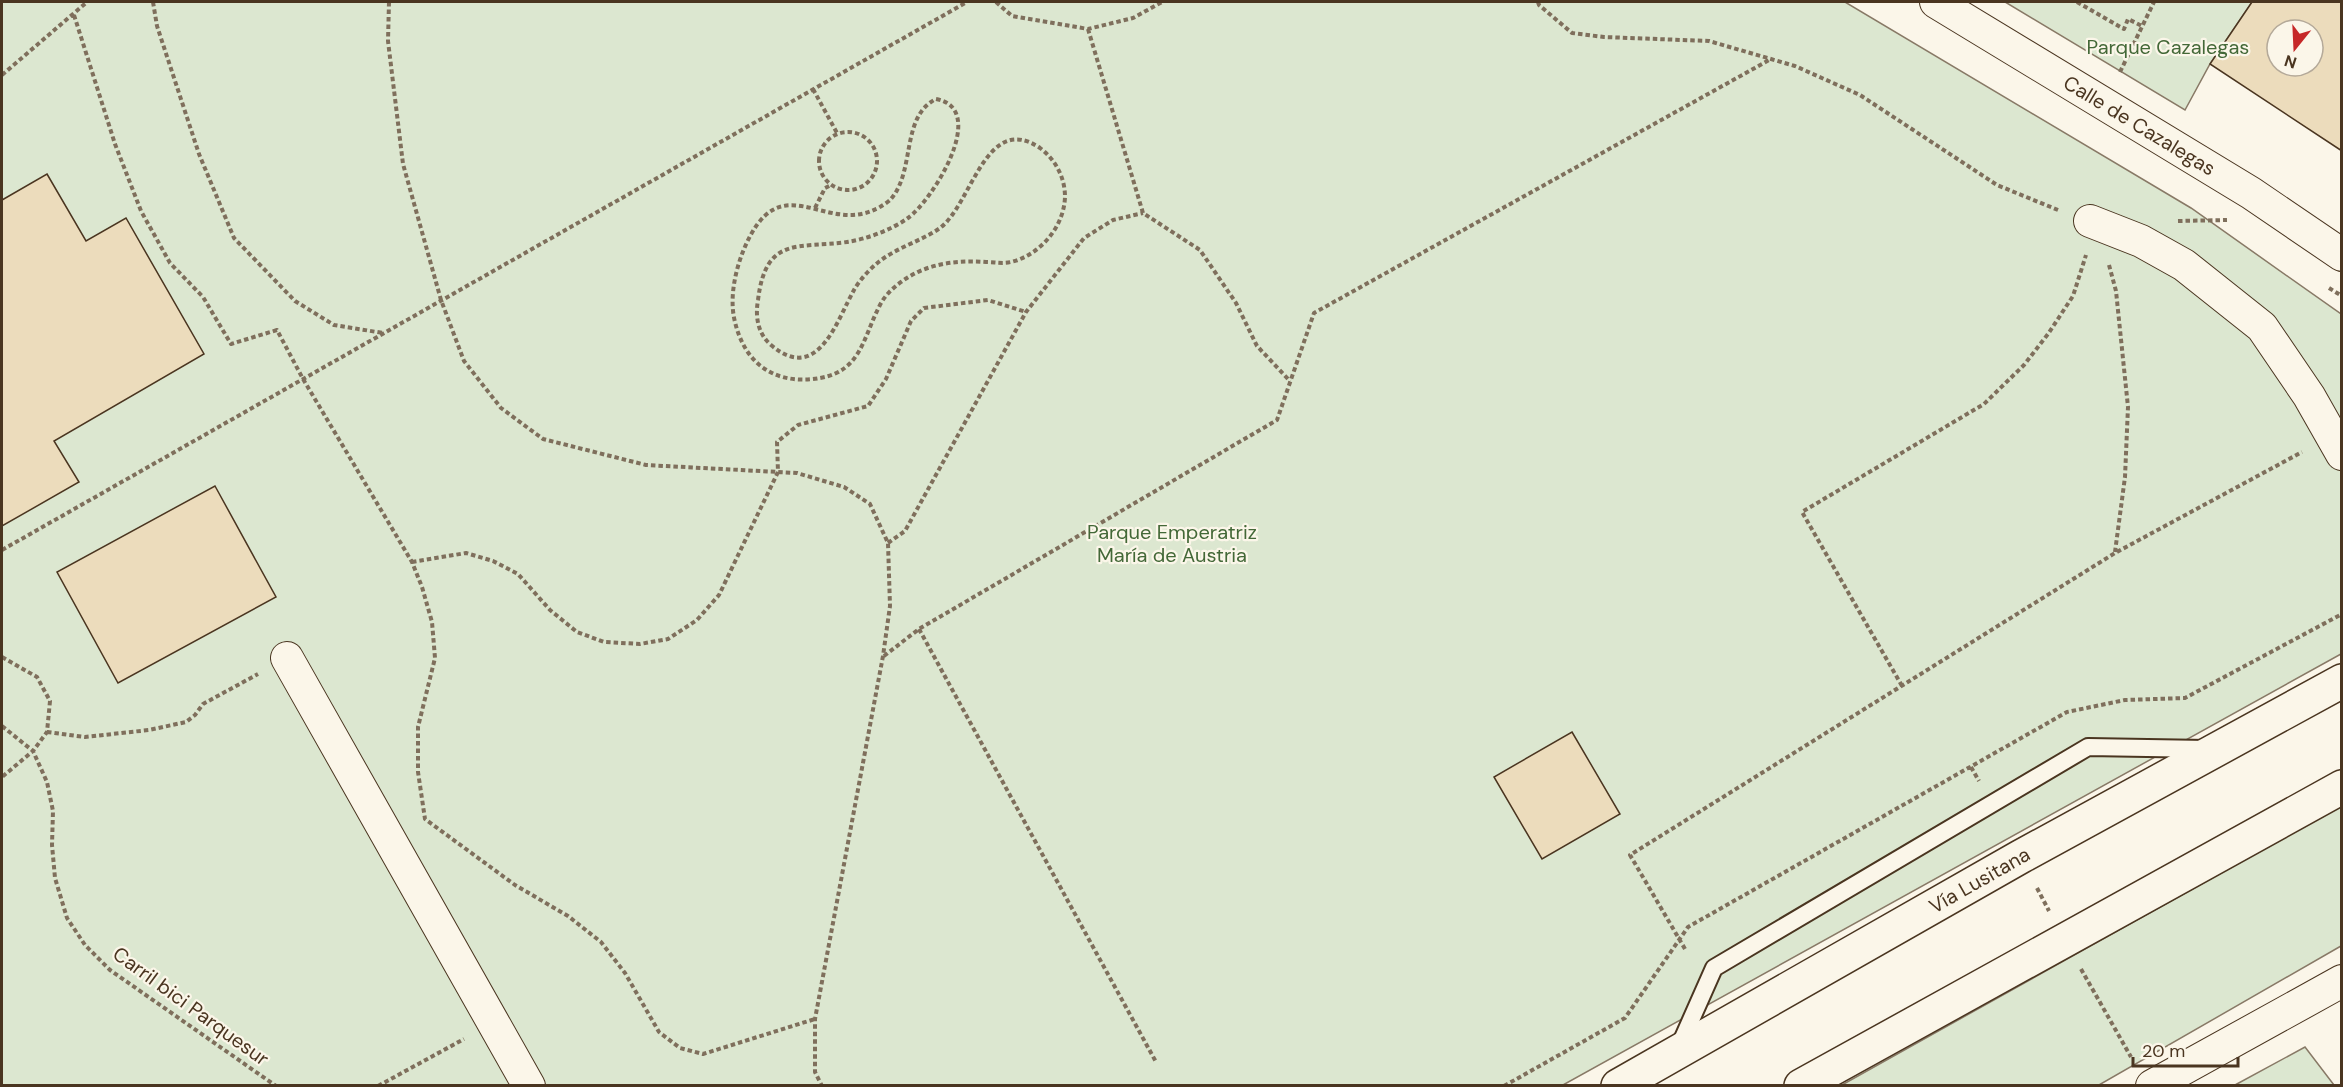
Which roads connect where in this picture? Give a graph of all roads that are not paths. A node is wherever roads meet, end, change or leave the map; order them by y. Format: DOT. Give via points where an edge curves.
graph roads {
  1 [pos="1936,2"];
  2 [pos="2090,221"];
  3 [pos="2342,255"];
  4 [pos="2336,445"];
  5 [pos="287,658"];
  6 [pos="2342,681"];
  7 [pos="2217,749"];
  8 [pos="2342,787"];
  9 [pos="2342,981"];
  10 [pos="1677,1052"];
  11 [pos="529,1086"];
  12 [pos="1618,1086"];
  13 [pos="1801,1086"];
  14 [pos="2152,1086"];
  1 -- 3 [label="street, Calle de Cazalegas" via="2251,193"];
  2 -- 4 [label="street" via="2141,241 2184,265 2262,327 2309,396"];
  5 -- 11 [label="street"];
  6 -- 7 [label="main road, Vía Lusitana"];
  7 -- 10 [label="main road, Vía Lusitana"];
  7 -- 10 [label="lane" via="2088,747 1714,968"];
  8 -- 13 [label="main road"];
  9 -- 14 [label="street"];
  10 -- 12 [label="main road, Vía Lusitana"];
}
